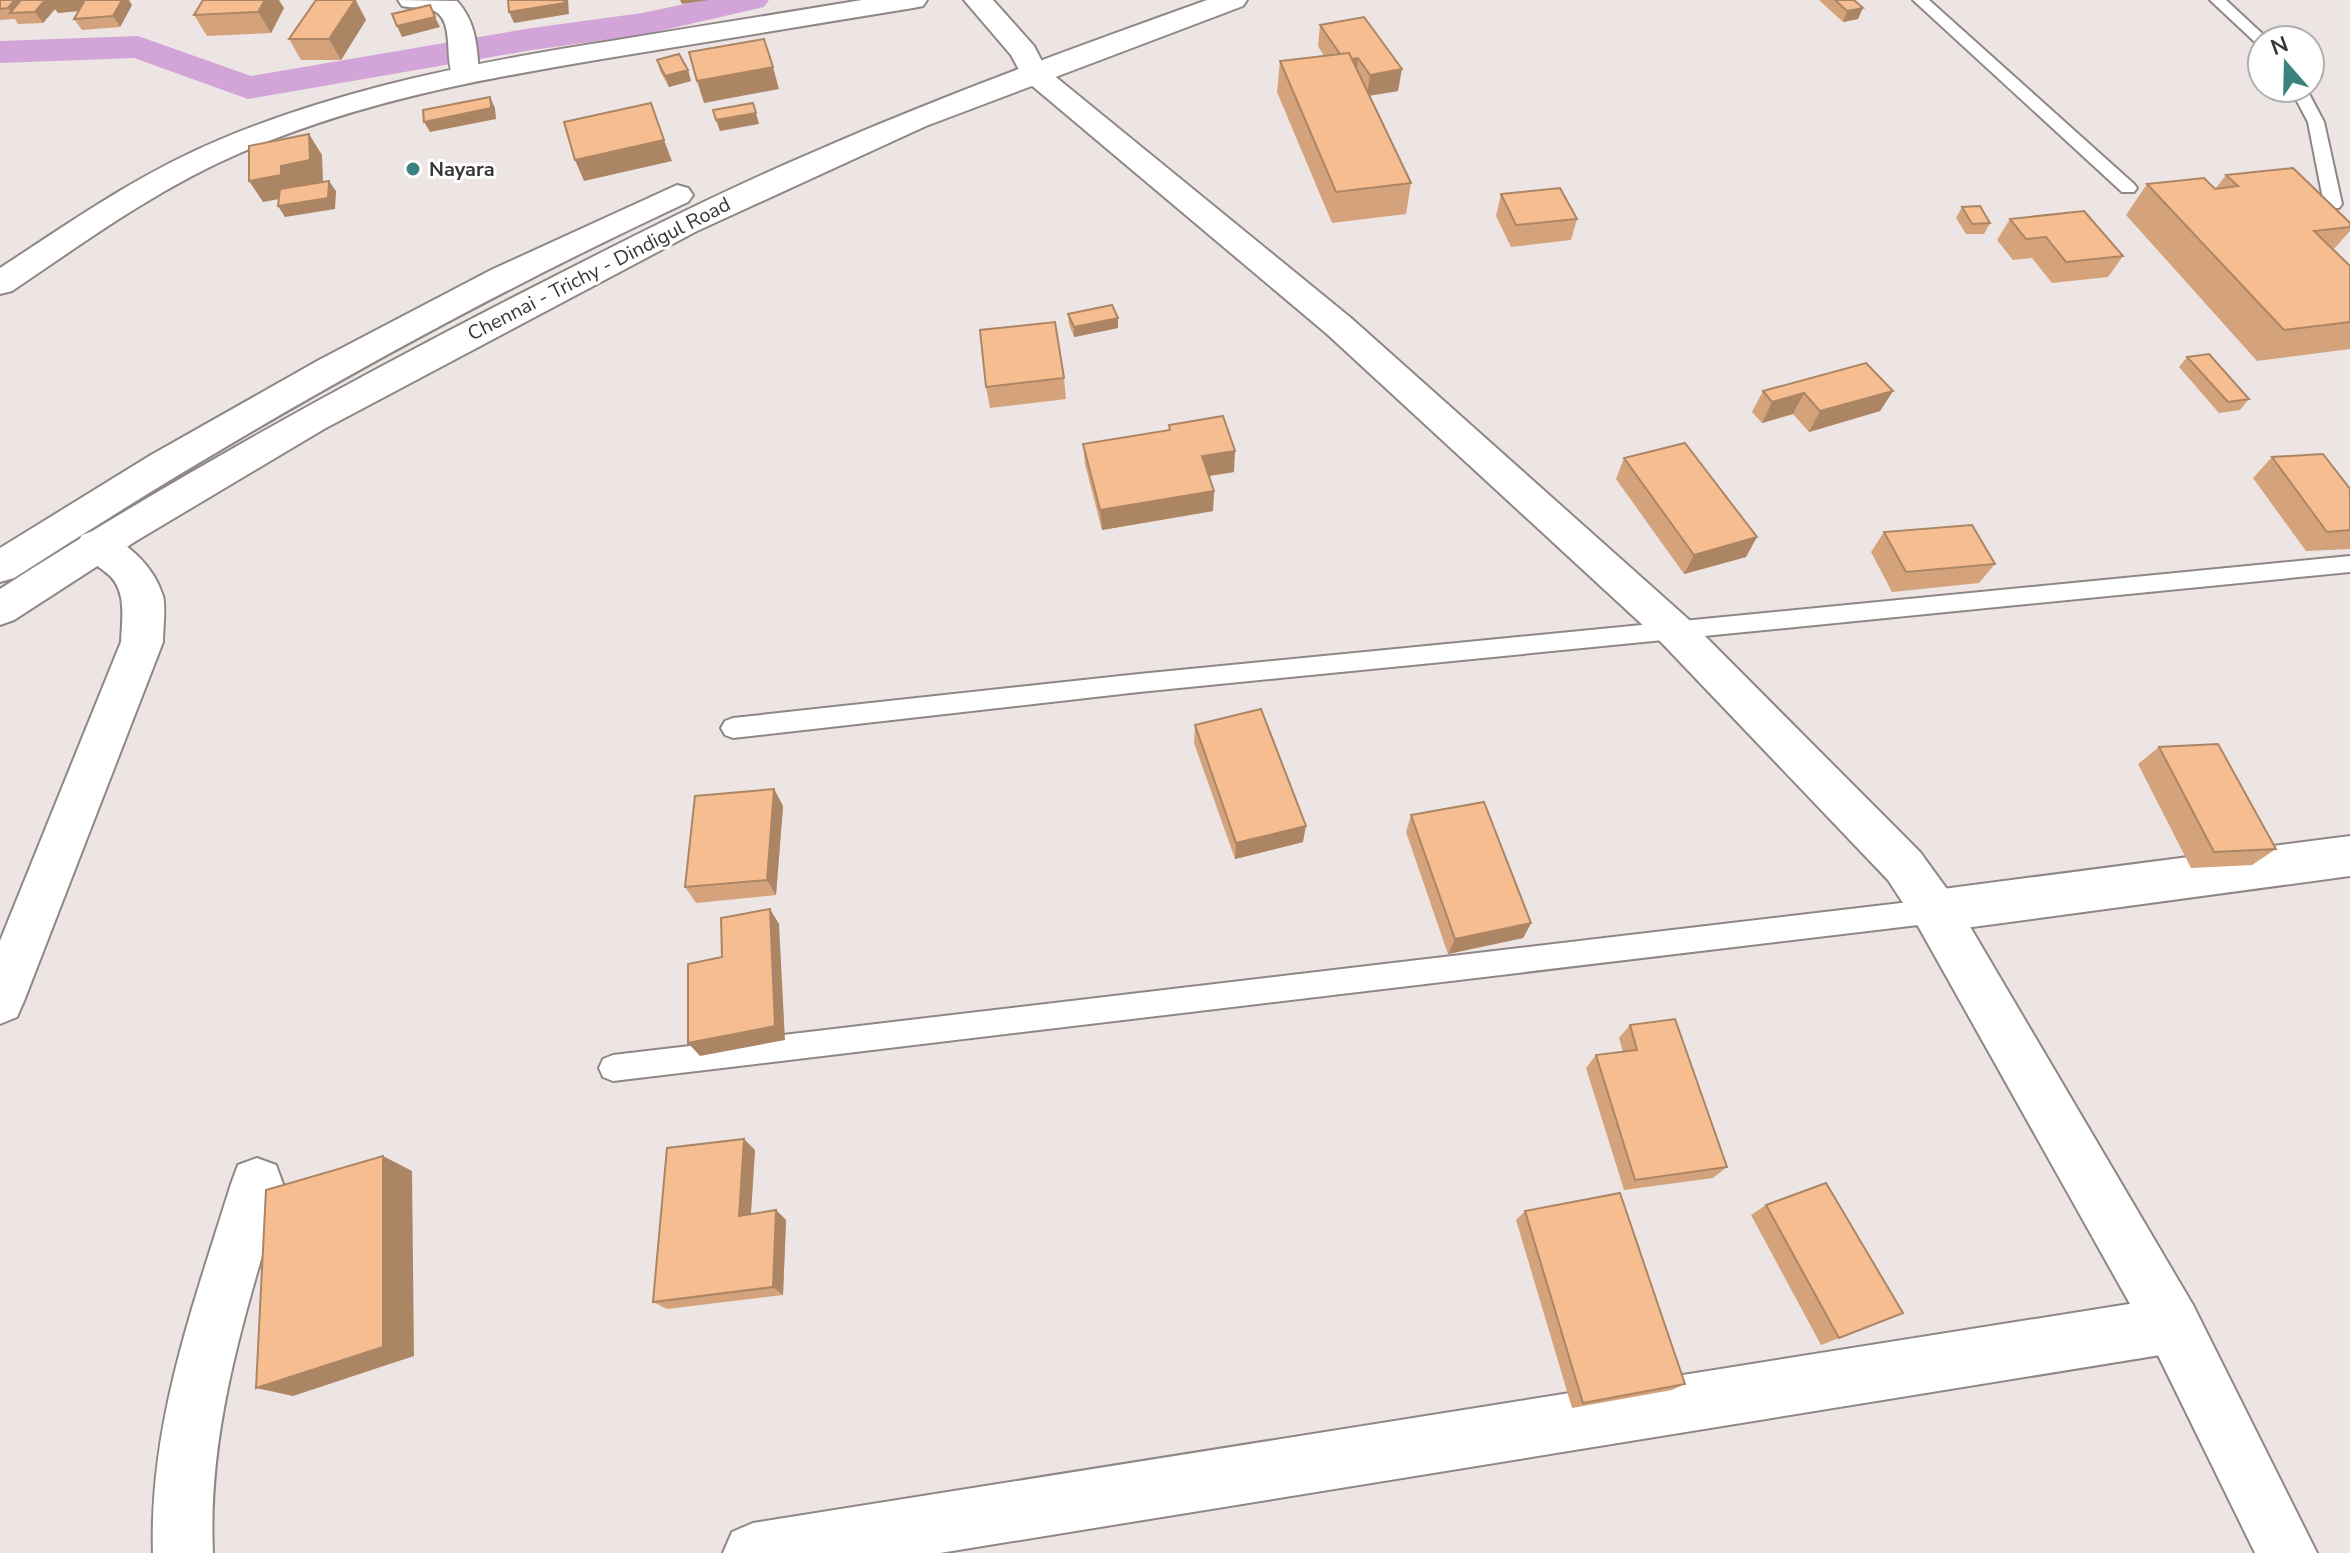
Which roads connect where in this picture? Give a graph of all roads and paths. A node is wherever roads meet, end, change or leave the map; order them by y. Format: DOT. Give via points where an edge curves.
graph roads {
  1 [pos="412,0"];
  2 [pos="913,0"];
  3 [pos="978,0"];
  4 [pos="1164,0"];
  5 [pos="1233,0"];
  6 [pos="1920,0"];
  7 [pos="2217,0"];
  8 [pos="844,7"];
  9 [pos="2246,26"];
  10 [pos="463,59"];
  11 [pos="1029,62"];
  12 [pos="2306,104"];
  13 [pos="2128,188"];
  14 [pos="2333,204"];
  15 [pos="0,283"];
  16 [pos="96,545"];
  17 [pos="2350,564"];
  18 [pos="0,567"];
  19 [pos="0,609"];
  20 [pos="1673,629"];
  21 [pos="733,728"];
  22 [pos="2350,856"];
  23 [pos="1935,911"];
  24 [pos="0,1001"];
  25 [pos="613,1068"];
  26 [pos="257,1184"];
  27 [pos="2173,1325"];
  28 [pos="183,1553"];
  29 [pos="753,1553"];
  30 [pos="2287,1553"];
  1 -- 10 [label="main road" via="438,2 451,11 460,25"];
  2 -- 8 [label="main road"];
  3 -- 11 [label="main road"];
  4 -- 11 [label="main road, Chennai - Trichy - Dindigul Road"];
  5 -- 11 [label="main road, Chennai - Trichy - Dindigul Road"];
  6 -- 13 [label="lane"];
  7 -- 9 [label="lane"];
  8 -- 10 [label="main road"];
  10 -- 15 [label="main road" via="429,81 249,136 152,184"];
  11 -- 16 [label="main road, Chennai - Trichy - Dindigul Road" via="687,221 255,450"];
  11 -- 18 [label="main road, Chennai - Trichy - Dindigul Road" via="798,142 568,244 178,456"];
  11 -- 20 [label="main road" via="1339,326"];
  12 -- 14 [label="lane" via="2316,122"];
  16 -- 19 [label="main road, Chennai - Trichy - Dindigul Road"];
  16 -- 24 [label="main road" via="123,563 143,597 142,642"];
  17 -- 20 [label="lane"];
  20 -- 21 [label="lane"];
  20 -- 23 [label="main road" via="1904,866"];
  22 -- 23 [label="main road"];
  23 -- 25 [label="lane"];
  23 -- 27 [label="main road"];
  26 -- 28 [label="main road" via="194,1404 179,1515"];
  27 -- 29 [label="main road"];
  27 -- 30 [label="main road"];
}
